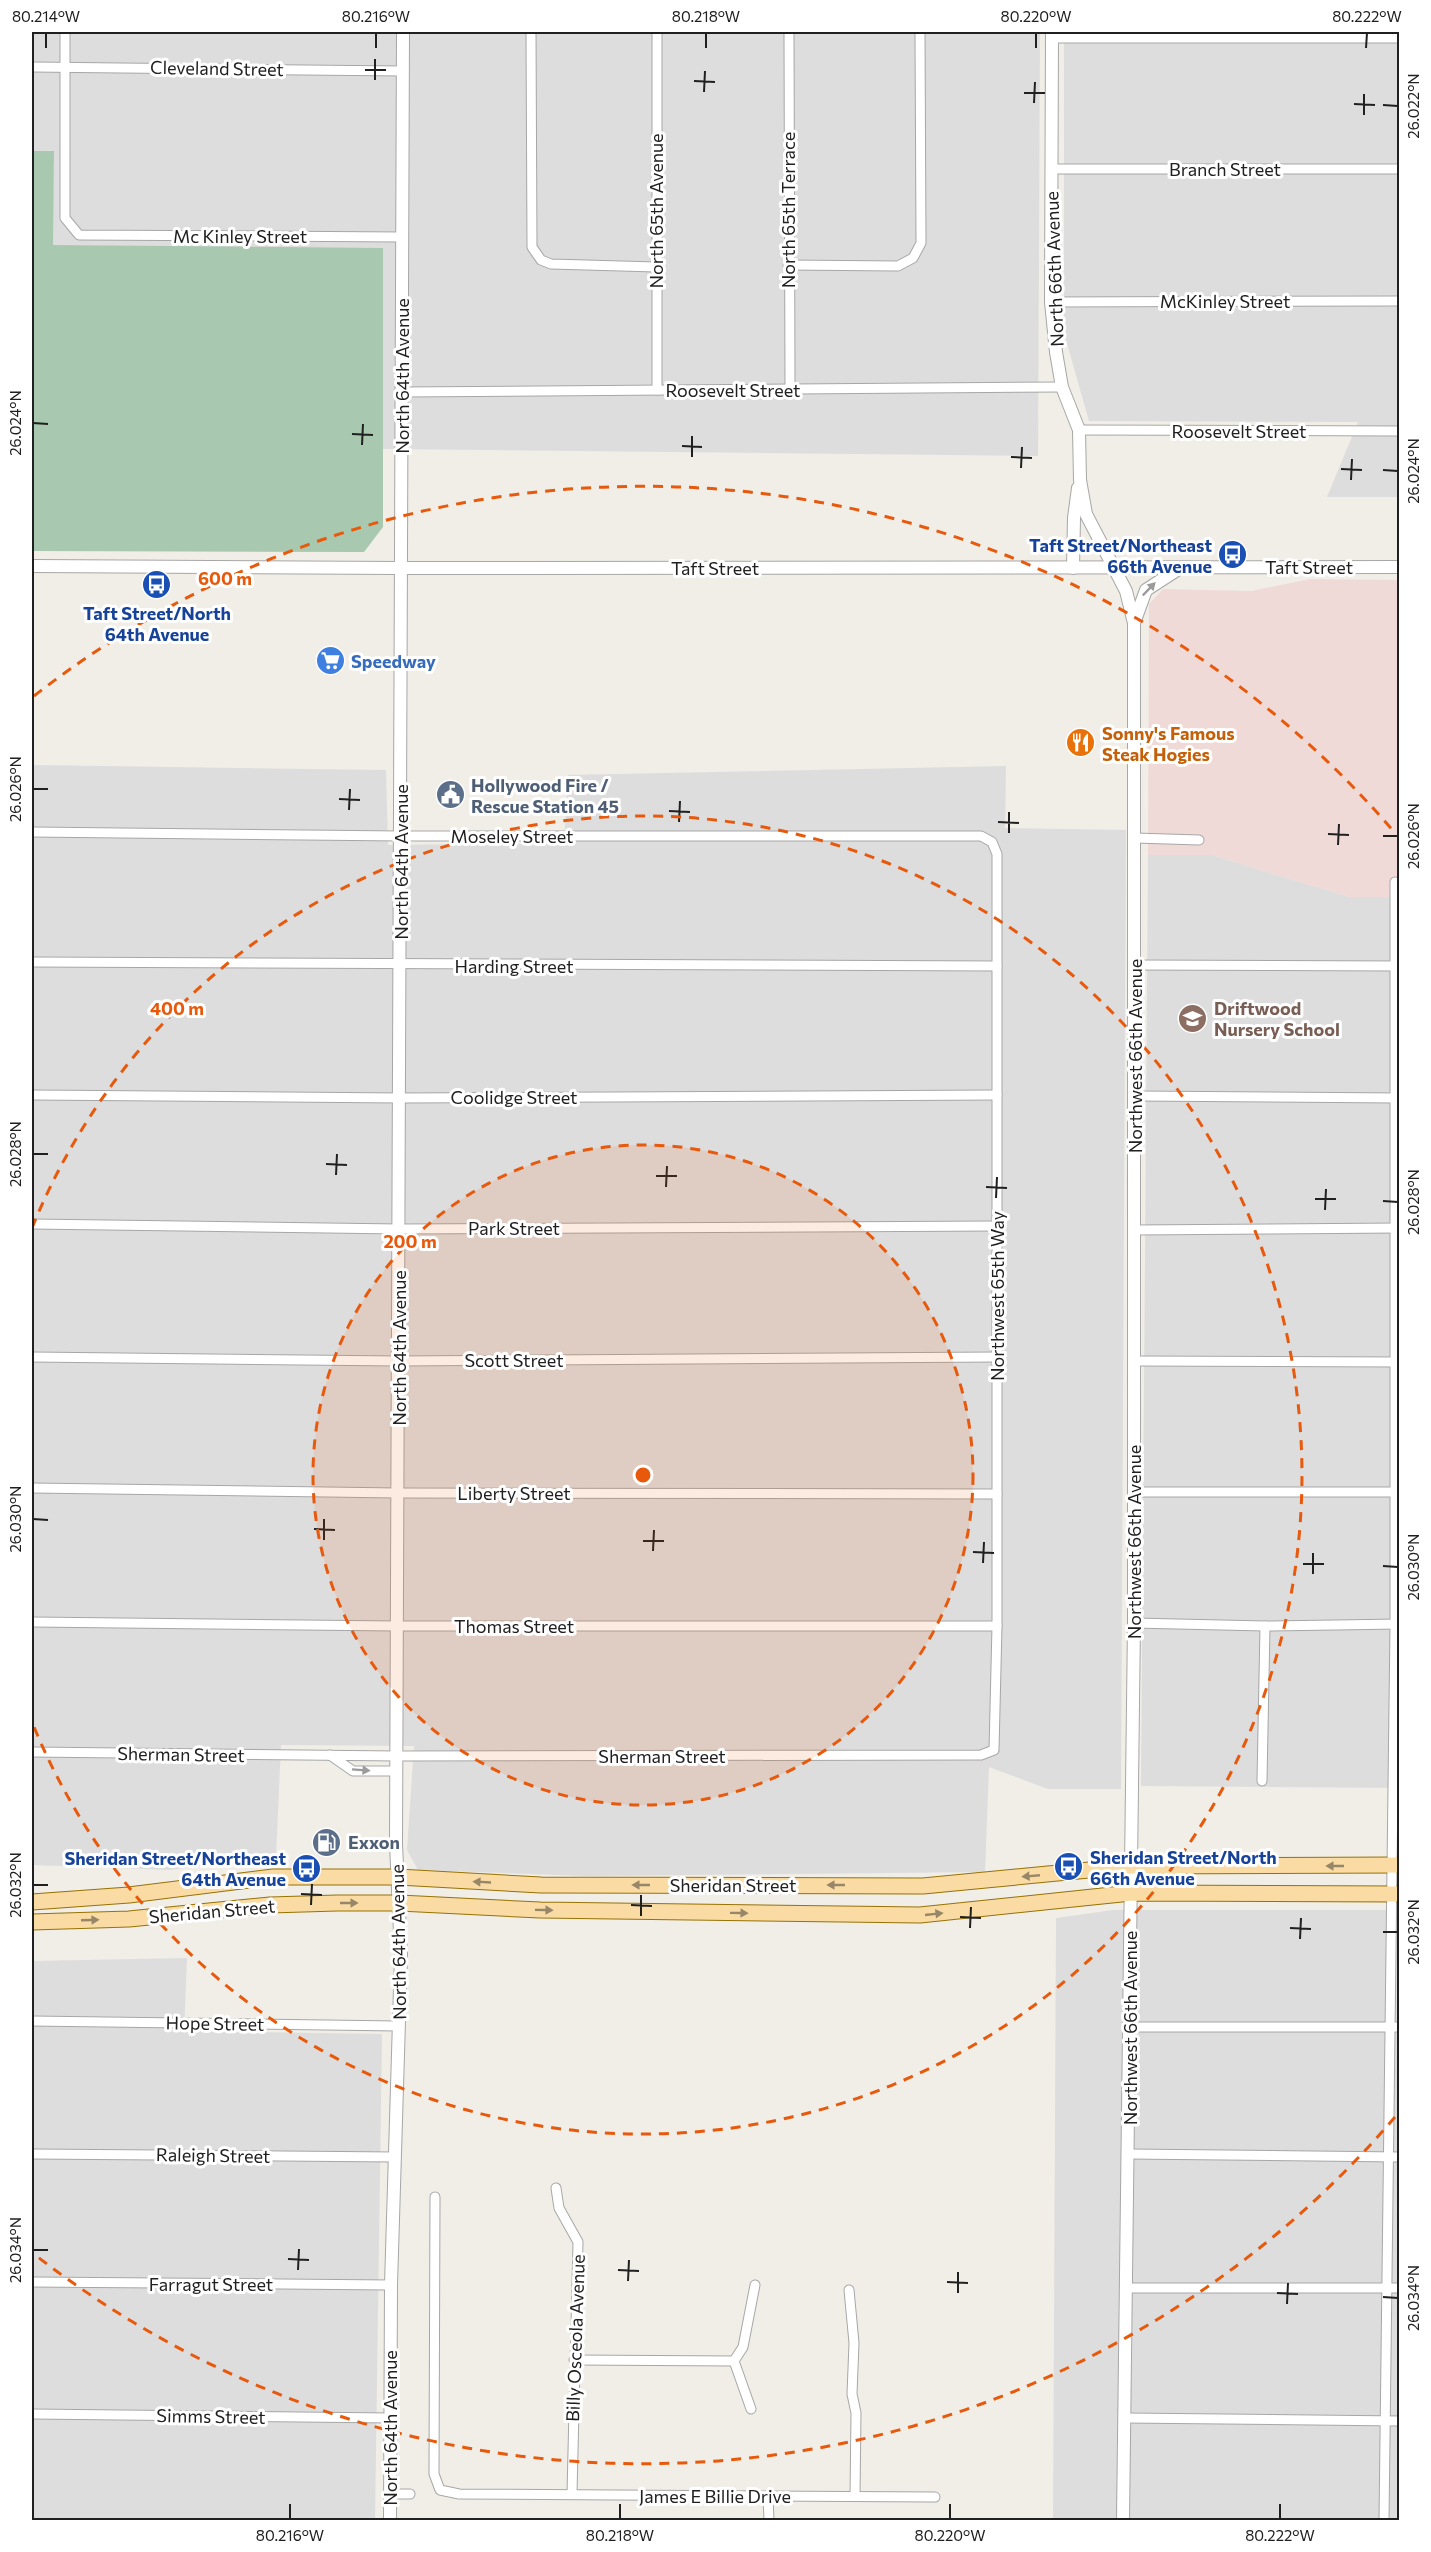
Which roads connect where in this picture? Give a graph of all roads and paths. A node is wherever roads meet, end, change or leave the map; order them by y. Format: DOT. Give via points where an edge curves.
graph roads {
  1 [pos="65,32"];
  2 [pos="403,32"];
  3 [pos="531,32"];
  4 [pos="657,32"];
  5 [pos="789,32"];
  6 [pos="920,32"];
  7 [pos="1052,35"];
  8 [pos="1400,38"];
  9 [pos="65,66"];
  10 [pos="32,67"];
  11 [pos="403,70"];
  12 [pos="1051,169"];
  13 [pos="1400,170"];
  14 [pos="401,237"];
  15 [pos="788,265"];
  16 [pos="656,267"];
  17 [pos="1400,301"];
  18 [pos="1051,302"];
  19 [pos="1062,387"];
  20 [pos="790,389"];
  21 [pos="657,390"];
  22 [pos="403,392"];
  23 [pos="1078,430"];
  24 [pos="1400,431"];
  25 [pos="1080,480"];
  26 [pos="32,566"];
  27 [pos="1181,567"];
  28 [pos="1400,567"];
  29 [pos="401,568"];
  30 [pos="1073,568"];
  31 [pos="1115,568"];
  32 [pos="1134,623"];
  33 [pos="32,831"];
  34 [pos="401,836"];
  35 [pos="1135,838"];
  36 [pos="1199,840"];
  37 [pos="992,842"];
  38 [pos="1395,882"];
  39 [pos="32,962"];
  40 [pos="1135,965"];
  41 [pos="400,966"];
  42 [pos="997,966"];
  43 [pos="1397,966"];
  44 [pos="32,1095"];
  45 [pos="997,1095"];
  46 [pos="1135,1096"];
  47 [pos="400,1098"];
  48 [pos="1397,1098"];
  49 [pos="32,1224"];
  50 [pos="997,1226"];
  51 [pos="1397,1228"];
  52 [pos="399,1229"];
  53 [pos="1134,1230"];
  54 [pos="32,1357"];
  55 [pos="996,1358"];
  56 [pos="399,1361"];
  57 [pos="1135,1361"];
  58 [pos="1397,1362"];
  59 [pos="32,1488"];
  60 [pos="398,1492"];
  61 [pos="1134,1492"];
  62 [pos="1398,1492"];
  63 [pos="996,1494"];
  64 [pos="32,1623"];
  65 [pos="1134,1623"];
  66 [pos="1397,1624"];
  67 [pos="397,1626"];
  68 [pos="997,1626"];
  69 [pos="1264,1626"];
  70 [pos="993,1750"];
  71 [pos="32,1752"];
  72 [pos="330,1755"];
  73 [pos="397,1756"];
  74 [pos="397,1771"];
  75 [pos="1262,1781"];
  76 [pos="1397,1865"];
  77 [pos="1131,1866"];
  78 [pos="398,1877"];
  79 [pos="1131,1893"];
  80 [pos="1396,1894"];
  81 [pos="32,1902"];
  82 [pos="399,1903"];
  83 [pos="32,1922"];
  84 [pos="32,2020"];
  85 [pos="398,2026"];
  86 [pos="1130,2027"];
  87 [pos="1396,2027"];
  88 [pos="32,2154"];
  89 [pos="1129,2154"];
  90 [pos="395,2157"];
  91 [pos="1389,2157"];
  92 [pos="1400,2157"];
  93 [pos="556,2188"];
  94 [pos="435,2197"];
  95 [pos="32,2282"];
  96 [pos="391,2285"];
  97 [pos="755,2285"];
  98 [pos="1128,2288"];
  99 [pos="1387,2288"];
  100 [pos="1400,2288"];
  101 [pos="849,2290"];
  102 [pos="574,2360"];
  103 [pos="734,2361"];
  104 [pos="751,2409"];
  105 [pos="32,2414"];
  106 [pos="391,2418"];
  107 [pos="1126,2418"];
  108 [pos="1385,2421"];
  109 [pos="1400,2421"];
  110 [pos="391,2494"];
  111 [pos="410,2494"];
  112 [pos="572,2494"];
  113 [pos="855,2496"];
  114 [pos="768,2497"];
  115 [pos="935,2497"];
  116 [pos="390,2520"];
  117 [pos="769,2520"];
  118 [pos="1123,2520"];
  119 [pos="1384,2520"];
  1 -- 9 [label="street"];
  2 -- 11 [label="street, North 64th Avenue"];
  3 -- 16 [label="street" via="532,247 541,260 552,264"];
  4 -- 16 [label="street, North 65th Avenue"];
  5 -- 15 [label="street, North 65th Terrace"];
  6 -- 15 [label="street" via="921,243 913,258 898,266"];
  7 -- 8 [label="street"];
  7 -- 12 [label="street, North 66th Avenue"];
  9 -- 10 [label="street, Cleveland Street"];
  9 -- 11 [label="street, Cleveland Street"];
  9 -- 14 [label="street, Mc Kinley Street" via="65,218 79,235"];
  11 -- 14 [label="street, North 64th Avenue"];
  12 -- 13 [label="street, Branch Street"];
  12 -- 18 [label="street, North 66th Avenue"];
  14 -- 22 [label="street, North 64th Avenue"];
  15 -- 20 [label="street, North 65th Terrace"];
  16 -- 21 [label="street, North 65th Avenue"];
  17 -- 18 [label="street, McKinley Street"];
  18 -- 19 [label="street, North 66th Avenue"];
  19 -- 20 [label="street, Roosevelt Street"];
  19 -- 23 [label="street, North 66th Avenue"];
  20 -- 21 [label="street, Roosevelt Street"];
  21 -- 22 [label="street, Roosevelt Street"];
  22 -- 29 [label="street, North 64th Avenue"];
  23 -- 24 [label="street, Roosevelt Street"];
  23 -- 25 [label="street, North 66th Avenue"];
  25 -- 30 [label="street"];
  25 -- 31 [label="street, North 66th Avenue" via="1086,514"];
  26 -- 29 [label="street, Taft Street"];
  27 -- 28 [label="street, Taft Street"];
  27 -- 31 [label="street, Taft Street"];
  32 -- 27 [label="street, one-way" via="1146,590"];
  29 -- 30 [label="street, Taft Street"];
  29 -- 34 [label="street, North 64th Avenue"];
  30 -- 31 [label="street, Taft Street"];
  31 -- 32 [label="street, Northwest 66th Avenue"];
  32 -- 35 [label="street, Northwest 66th Avenue"];
  33 -- 34 [label="street, Moseley Street"];
  34 -- 37 [label="street, Moseley Street" via="981,836"];
  34 -- 41 [label="street, North 64th Avenue"];
  35 -- 36 [label="street"];
  35 -- 40 [label="street, Northwest 66th Avenue"];
  37 -- 42 [label="street, Northwest 65th Way" via="997,854"];
  38 -- 43 [label="street"];
  39 -- 41 [label="street, Harding Street"];
  40 -- 43 [label="street"];
  40 -- 46 [label="street, Northwest 66th Avenue"];
  41 -- 42 [label="street, Harding Street"];
  41 -- 47 [label="street, North 64th Avenue"];
  42 -- 45 [label="street, Northwest 65th Way"];
  43 -- 48 [label="street"];
  44 -- 47 [label="street, Coolidge Street"];
  45 -- 47 [label="street, Coolidge Street"];
  45 -- 50 [label="street, Northwest 65th Way"];
  46 -- 48 [label="street"];
  46 -- 53 [label="street, Northwest 66th Avenue"];
  47 -- 52 [label="street, North 64th Avenue"];
  48 -- 51 [label="street"];
  49 -- 52 [label="street, Park Street"];
  50 -- 52 [label="street, Park Street"];
  50 -- 55 [label="street, Northwest 65th Way"];
  51 -- 53 [label="street"];
  51 -- 58 [label="street"];
  52 -- 56 [label="street, North 64th Avenue"];
  53 -- 57 [label="street, Northwest 66th Avenue"];
  54 -- 56 [label="street, Scott Street"];
  55 -- 56 [label="street, Scott Street"];
  55 -- 63 [label="street, Northwest 65th Way"];
  56 -- 60 [label="street, North 64th Avenue"];
  57 -- 58 [label="street"];
  57 -- 61 [label="street, Northwest 66th Avenue"];
  58 -- 62 [label="street"];
  59 -- 60 [label="street, Liberty Street"];
  60 -- 63 [label="street, Liberty Street"];
  60 -- 67 [label="street, North 64th Avenue"];
  61 -- 62 [label="street"];
  61 -- 65 [label="street, Northwest 66th Avenue"];
  62 -- 66 [label="street"];
  63 -- 68 [label="street, Northwest 65th Way"];
  64 -- 67 [label="street, Thomas Street"];
  65 -- 69 [label="street"];
  65 -- 77 [label="street, Northwest 66th Avenue"];
  66 -- 69 [label="street"];
  66 -- 76 [label="street"];
  67 -- 68 [label="street, Thomas Street"];
  67 -- 73 [label="street, North 64th Avenue"];
  68 -- 70 [label="street, Northwest 65th Way"];
  69 -- 75 [label="street"];
  70 -- 73 [label="street, Sherman Street" via="981,1755"];
  71 -- 72 [label="street, Sherman Street"];
  72 -- 73 [label="street, Sherman Street"];
  72 -- 74 [label="street, one-way" via="353,1771"];
  73 -- 74 [label="street, North 64th Avenue"];
  74 -- 78 [label="street, North 64th Avenue"];
  76 -- 77 [label="main road, Sheridan Street, one-way"];
  76 -- 80 [label="street"];
  77 -- 78 [label="main road, Sheridan Street, one-way" via="923,1886 541,1885"];
  77 -- 79 [label="street, Northwest 66th Avenue"];
  78 -- 81 [label="main road, Sheridan Street" via="273,1877"];
  78 -- 82 [label="street, North 64th Avenue"];
  79 -- 80 [label="main road, Sheridan Street"];
  82 -- 79 [label="main road, Sheridan Street, one-way" via="540,1911 920,1915"];
  79 -- 86 [label="street, Northwest 66th Avenue"];
  80 -- 87 [label="street"];
  83 -- 82 [label="main road, Sheridan Street, one-way" via="129,1919 270,1905"];
  82 -- 85 [label="street, North 64th Avenue"];
  84 -- 85 [label="street, Hope Street"];
  85 -- 90 [label="street, North 64th Avenue"];
  86 -- 87 [label="street"];
  86 -- 89 [label="street, Northwest 66th Avenue"];
  87 -- 91 [label="street"];
  88 -- 90 [label="street, Raleigh Street"];
  89 -- 91 [label="street"];
  89 -- 98 [label="street, Northwest 66th Avenue"];
  90 -- 96 [label="street, North 64th Avenue"];
  91 -- 92 [label="street"];
  91 -- 99 [label="street"];
  93 -- 102 [label="street, Billy Osceola Avenue" via="559,2208 578,2242"];
  94 -- 112 [label="street, James E Billie Drive" via="434,2474 440,2490 459,2494"];
  95 -- 96 [label="street, Farragut Street"];
  96 -- 106 [label="street, North 64th Avenue"];
  97 -- 103 [label="street" via="743,2347"];
  98 -- 99 [label="street"];
  98 -- 107 [label="street, Northwest 66th Avenue"];
  99 -- 100 [label="street"];
  99 -- 108 [label="street"];
  101 -- 113 [label="street" via="854,2343"];
  102 -- 103 [label="street"];
  102 -- 112 [label="street, Billy Osceola Avenue"];
  103 -- 104 [label="street"];
  105 -- 106 [label="street, Simms Street"];
  106 -- 110 [label="street, North 64th Avenue"];
  107 -- 108 [label="street"];
  107 -- 118 [label="street, Northwest 66th Avenue"];
  108 -- 109 [label="street"];
  108 -- 119 [label="street"];
  110 -- 111 [label="street"];
  110 -- 116 [label="street, North 64th Avenue"];
  112 -- 114 [label="street, James E Billie Drive"];
  113 -- 114 [label="street, James E Billie Drive"];
  113 -- 115 [label="street, James E Billie Drive"];
  114 -- 117 [label="street"];
}
